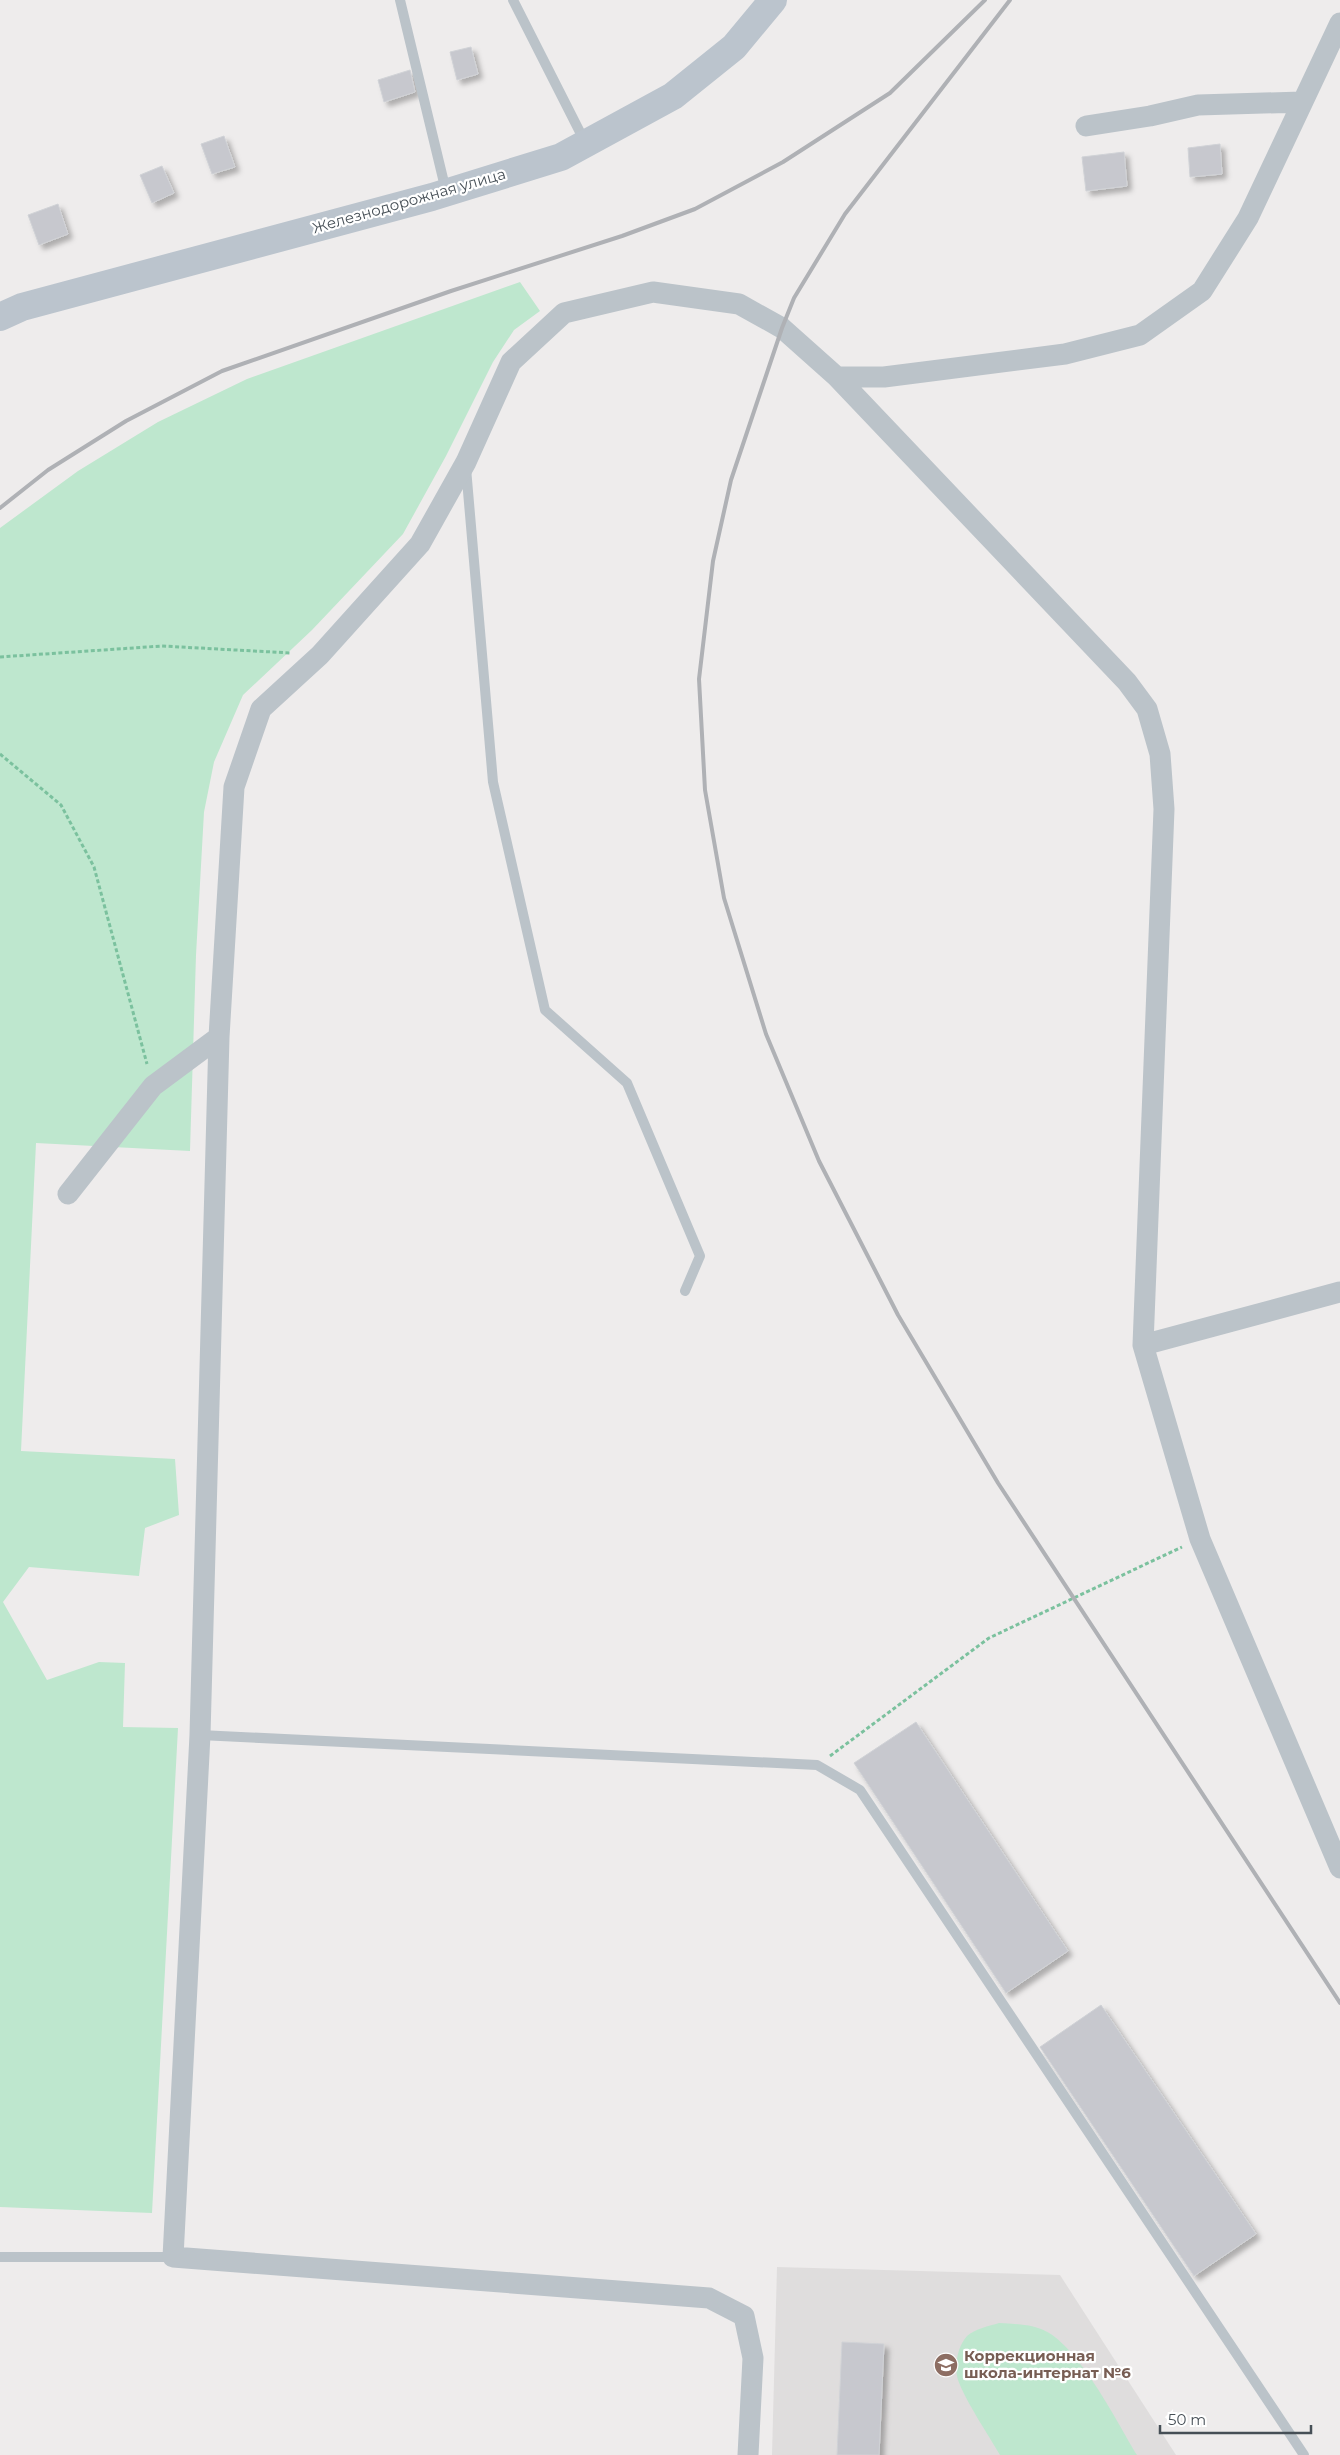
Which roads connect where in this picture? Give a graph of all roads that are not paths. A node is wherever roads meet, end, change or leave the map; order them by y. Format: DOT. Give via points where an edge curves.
graph roads {
  1 [pos="400,0"];
  2 [pos="514,0"];
  3 [pos="773,0"];
  4 [pos="1340,23"];
  5 [pos="1302,102"];
  6 [pos="1086,126"];
  7 [pos="586,143"];
  8 [pos="446,193"];
  9 [pos="0,317"];
  10 [pos="837,377"];
  11 [pos="466,462"];
  12 [pos="219,1037"];
  13 [pos="68,1194"];
  14 [pos="685,1291"];
  15 [pos="1340,1292"];
  16 [pos="1143,1345"];
  17 [pos="200,1735"];
  18 [pos="1340,1868"];
  19 [pos="0,2257"];
  20 [pos="173,2257"];
  21 [pos="748,2455"];
  22 [pos="1304,2455"];
  1 -- 8 [label="lane"];
  2 -- 7 [label="lane"];
  3 -- 7 [label="main road, Железнодорожная улица" via="734,47 673,96"];
  4 -- 5 [label="street"];
  5 -- 6 [label="street" via="1198,105"];
  5 -- 10 [label="street" via="1248,218 1202,290 1140,335 1066,354 884,377"];
  7 -- 8 [label="main road, Железнодорожная улица" via="561,156"];
  8 -- 9 [label="main road, Железнодорожная улица" via="22,307"];
  10 -- 11 [label="street" via="782,328 739,304 653,292 564,312 510,362"];
  10 -- 16 [label="street" via="1127,682 1147,709 1160,754 1164,809"];
  11 -- 12 [label="street" via="420,544 320,655 261,709 234,787"];
  11 -- 14 [label="lane" via="493,782 545,1010 627,1083 700,1256"];
  12 -- 13 [label="street" via="153,1086"];
  12 -- 17 [label="street"];
  15 -- 16 [label="street"];
  16 -- 18 [label="street" via="1200,1539"];
  17 -- 20 [label="street"];
  17 -- 22 [label="lane" via="817,1765 860,1790"];
  19 -- 20 [label="lane"];
  20 -- 21 [label="street" via="709,2298 744,2316 753,2358"];
}
